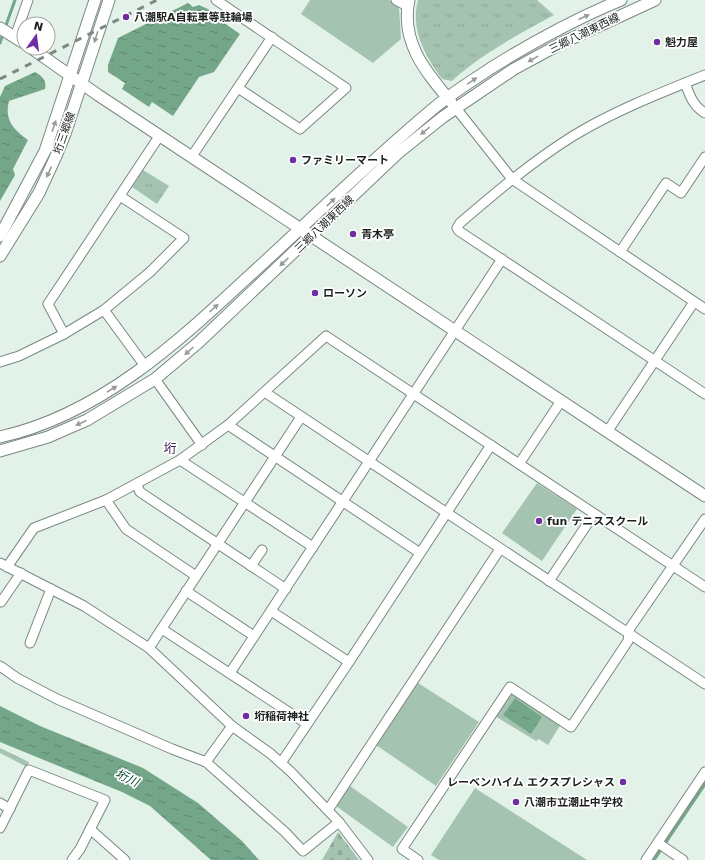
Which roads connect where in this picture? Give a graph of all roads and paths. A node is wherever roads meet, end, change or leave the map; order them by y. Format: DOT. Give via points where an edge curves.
graph roads {
  1 [pos="28,0"];
  2 [pos="95,0"];
  3 [pos="109,0"];
  4 [pos="216,0"];
  5 [pos="396,0"];
  6 [pos="620,0"];
  7 [pos="649,1"];
  8 [pos="408,3"];
  9 [pos="23,16"];
  10 [pos="0,28"];
  11 [pos="16,38"];
  12 [pos="272,38"];
  13 [pos="43,56"];
  14 [pos="70,75"];
  15 [pos="705,75"];
  16 [pos="81,83"];
  17 [pos="685,83"];
  18 [pos="238,88"];
  19 [pos="447,98"];
  20 [pos="455,107"];
  21 [pos="705,113"];
  22 [pos="160,135"];
  23 [pos="192,156"];
  24 [pos="705,157"];
  25 [pos="512,179"];
  26 [pos="120,196"];
  27 [pos="302,228"];
  28 [pos="312,235"];
  29 [pos="0,236"];
  30 [pos="620,252"];
  31 [pos="0,256"];
  32 [pos="502,259"];
  33 [pos="694,302"];
  34 [pos="705,309"];
  35 [pos="104,310"];
  36 [pos="455,331"];
  37 [pos="64,334"];
  38 [pos="654,361"];
  39 [pos="0,362"];
  40 [pos="145,366"];
  41 [pos="155,379"];
  42 [pos="266,393"];
  43 [pos="705,394"];
  44 [pos="414,395"];
  45 [pos="560,401"];
  46 [pos="301,417"];
  47 [pos="228,425"];
  48 [pos="607,432"];
  49 [pos="0,438"];
  50 [pos="202,445"];
  51 [pos="491,446"];
  52 [pos="0,451"];
  53 [pos="276,456"];
  54 [pos="180,460"];
  55 [pos="370,462"];
  56 [pos="519,464"];
  57 [pos="137,485"];
  58 [pos="705,496"];
  59 [pos="106,500"];
  60 [pos="244,502"];
  61 [pos="344,502"];
  62 [pos="446,514"];
  63 [pos="594,514"];
  64 [pos="705,519"];
  65 [pos="217,544"];
  66 [pos="313,547"];
  67 [pos="500,549"];
  68 [pos="262,550"];
  69 [pos="420,554"];
  70 [pos="4,565"];
  71 [pos="251,566"];
  72 [pos="673,566"];
  73 [pos="21,573"];
  74 [pos="196,576"];
  75 [pos="549,581"];
  76 [pos="705,588"];
  77 [pos="51,589"];
  78 [pos="286,589"];
  79 [pos="186,591"];
  80 [pos="1,602"];
  81 [pos="271,610"];
  82 [pos="162,629"];
  83 [pos="630,634"];
  84 [pos="254,636"];
  85 [pos="30,643"];
  86 [pos="149,648"];
  87 [pos="349,662"];
  88 [pos="0,666"];
  89 [pos="230,673"];
  90 [pos="705,684"];
  91 [pos="307,724"];
  92 [pos="232,726"];
  93 [pos="206,762"];
  94 [pos="281,763"];
  95 [pos="705,772"];
  96 [pos="0,803"];
  97 [pos="10,809"];
  98 [pos="328,810"];
  99 [pos="339,822"];
  100 [pos="0,828"];
  101 [pos="90,829"];
  102 [pos="658,843"];
  103 [pos="72,860"];
  104 [pos="125,860"];
  105 [pos="368,860"];
  106 [pos="418,860"];
  107 [pos="646,860"];
  108 [pos="683,860"];
  1 -- 9 [label="street"];
  2 -- 14 [label="street, 垳三郷線"];
  3 -- 16 [label="street, 垳三郷線, one-way"];
  4 -- 12 [label="street"];
  5 -- 8 [label="street"];
  19 -- 6 [label="street, 三郷八潮東西線, one-way" via="538,39"];
  7 -- 20 [label="street, 三郷八潮東西線, one-way" via="514,69"];
  8 -- 19 [label="street" via="407,26 415,53"];
  10 -- 11 [label="street"];
  12 -- 18 [label="street"];
  12 -- 18 [label="street" via="346,88 300,129"];
  13 -- 14 [label="street"];
  14 -- 16 [label="street"];
  29 -- 14 [label="street, 垳三郷線, one-way" via="44,151"];
  15 -- 17 [label="street"];
  16 -- 22 [label="street"];
  16 -- 31 [label="street, 垳三郷線, one-way" via="65,134 39,193"];
  17 -- 21 [label="street" via="692,101"];
  17 -- 25 [label="street" via="574,136"];
  18 -- 23 [label="street"];
  19 -- 20 [label="street"];
  27 -- 19 [label="street, 三郷八潮東西線, one-way" via="391,145"];
  20 -- 25 [label="street"];
  20 -- 28 [label="street, 三郷八潮東西線, one-way" via="398,153"];
  22 -- 23 [label="street"];
  22 -- 26 [label="street"];
  23 -- 27 [label="street"];
  24 -- 30 [label="street" via="681,193 666,183"];
  25 -- 30 [label="street"];
  25 -- 32 [label="street" via="457,228"];
  26 -- 35 [label="street" via="184,238 150,272"];
  26 -- 37 [label="street" via="48,304"];
  27 -- 28 [label="street"];
  40 -- 27 [label="street, 三郷八潮東西線, one-way" via="214,309"];
  28 -- 36 [label="street"];
  28 -- 41 [label="street, 三郷八潮東西線, one-way" via="199,342"];
  30 -- 33 [label="street"];
  32 -- 36 [label="street"];
  32 -- 38 [label="street"];
  33 -- 34 [label="street"];
  33 -- 38 [label="street"];
  35 -- 37 [label="street"];
  35 -- 40 [label="street"];
  36 -- 44 [label="street"];
  36 -- 45 [label="street"];
  37 -- 39 [label="street" via="19,356"];
  38 -- 43 [label="street"];
  38 -- 48 [label="street"];
  49 -- 40 [label="street, 三郷八潮東西線, one-way" via="42,425 77,410"];
  41 -- 50 [label="street"];
  41 -- 52 [label="street, 三郷八潮東西線, one-way" via="87,420 48,438"];
  42 -- 44 [label="street" via="326,336"];
  42 -- 46 [label="street"];
  42 -- 47 [label="street"];
  44 -- 51 [label="street"];
  44 -- 55 [label="street"];
  45 -- 48 [label="street"];
  45 -- 56 [label="street"];
  46 -- 53 [label="street"];
  46 -- 55 [label="street"];
  47 -- 50 [label="street"];
  47 -- 53 [label="street"];
  48 -- 58 [label="street"];
  50 -- 54 [label="street"];
  51 -- 56 [label="street"];
  51 -- 62 [label="street"];
  53 -- 60 [label="street"];
  53 -- 61 [label="street"];
  54 -- 57 [label="street"];
  54 -- 60 [label="street"];
  55 -- 61 [label="street"];
  55 -- 62 [label="street"];
  56 -- 63 [label="street"];
  57 -- 59 [label="street"];
  57 -- 65 [label="street" via="140,492"];
  59 -- 70 [label="street" via="34,528"];
  59 -- 74 [label="street" via="126,529"];
  60 -- 65 [label="street"];
  60 -- 66 [label="street"];
  61 -- 66 [label="street"];
  61 -- 69 [label="street"];
  62 -- 67 [label="street"];
  62 -- 69 [label="street"];
  63 -- 72 [label="street"];
  63 -- 75 [label="street"];
  64 -- 72 [label="street"];
  65 -- 71 [label="street"];
  65 -- 74 [label="street"];
  66 -- 78 [label="street"];
  67 -- 75 [label="street"];
  67 -- 98 [label="street"];
  68 -- 71 [label="street"];
  69 -- 87 [label="street"];
  70 -- 73 [label="street"];
  71 -- 78 [label="street"];
  72 -- 76 [label="street"];
  72 -- 83 [label="street" via="630,628"];
  73 -- 77 [label="street"];
  73 -- 80 [label="street"];
  74 -- 79 [label="street"];
  75 -- 83 [label="street"];
  77 -- 85 [label="street"];
  77 -- 86 [label="street" via="84,606"];
  78 -- 81 [label="street"];
  79 -- 82 [label="street"];
  79 -- 84 [label="street"];
  81 -- 84 [label="street"];
  81 -- 87 [label="street"];
  82 -- 86 [label="street"];
  82 -- 89 [label="street"];
  83 -- 90 [label="street"];
  83 -- 106 [label="street" via="628,641 571,727 510,687 402,849"];
  84 -- 89 [label="street"];
  86 -- 92 [label="street"];
  87 -- 91 [label="street"];
  88 -- 93 [label="street" via="57,699"];
  89 -- 91 [label="street"];
  91 -- 94 [label="street"];
  92 -- 93 [label="street"];
  92 -- 94 [label="street"];
  93 -- 99 [label="street" via="303,851"];
  94 -- 98 [label="street"];
  95 -- 102 [label="street"];
  96 -- 97 [label="street"];
  97 -- 100 [label="street"];
  97 -- 101 [label="street" via="29,770 105,800"];
  98 -- 99 [label="street"];
  99 -- 105 [label="street"];
  101 -- 103 [label="street"];
  101 -- 104 [label="street"];
  102 -- 107 [label="street"];
  102 -- 108 [label="street"];
}
